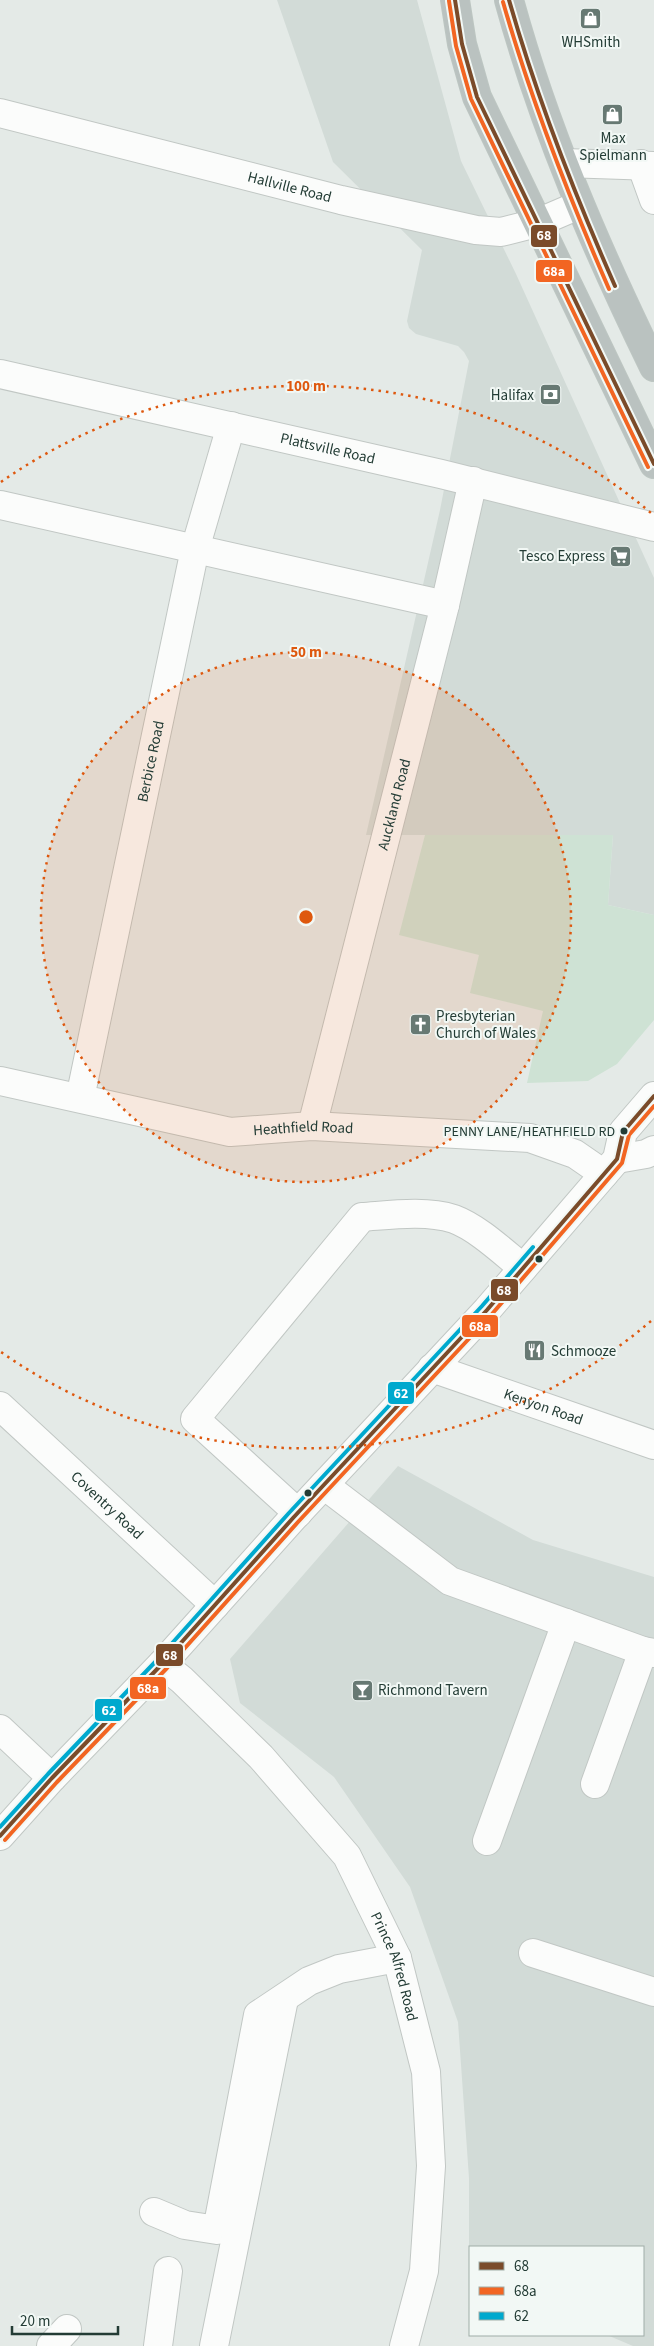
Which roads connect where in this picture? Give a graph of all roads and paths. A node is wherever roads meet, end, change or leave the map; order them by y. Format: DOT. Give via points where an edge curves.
graph roads {
  1 [pos="454,0"];
  2 [pos="509,0"];
  3 [pos="0,113"];
  4 [pos="564,163"];
  5 [pos="648,165"];
  6 [pos="654,200"];
  7 [pos="579,205"];
  8 [pos="537,223"];
  9 [pos="654,367"];
  10 [pos="0,374"];
  11 [pos="231,426"];
  12 [pos="654,464"];
  13 [pos="473,482"];
  14 [pos="0,505"];
  15 [pos="654,527"];
  16 [pos="195,549"];
  17 [pos="445,605"];
  18 [pos="0,1081"];
  19 [pos="654,1096"];
  20 [pos="80,1098"];
  21 [pos="312,1126"];
  22 [pos="654,1150"];
  23 [pos="610,1166"];
  24 [pos="523,1268"];
  25 [pos="432,1368"];
  26 [pos="0,1406"];
  27 [pos="654,1445"];
  28 [pos="324,1485"];
  29 [pos="298,1513"];
  30 [pos="215,1605"];
  31 [pos="566,1623"];
  32 [pos="649,1652"];
  33 [pos="162,1664"];
  34 [pos="0,1728"];
  35 [pos="52,1778"];
  36 [pos="595,1784"];
  37 [pos="0,1836"];
  38 [pos="487,1841"];
  39 [pos="533,1952"];
  40 [pos="397,1958"];
  41 [pos="654,1992"];
  42 [pos="284,1999"];
  43 [pos="154,2212"];
  44 [pos="168,2271"];
  45 [pos="158,2346"];
  46 [pos="214,2346"];
  47 [pos="404,2346"];
  1 -- 8 [label="highway" via="477,97"];
  2 -- 4 [label="highway"];
  3 -- 8 [label="street, Hallville Road" via="341,200 476,230 501,232"];
  4 -- 5 [label="street"];
  4 -- 7 [label="highway"];
  5 -- 6 [label="street"];
  7 -- 8 [label="street, Hallville Road"];
  7 -- 9 [label="highway"];
  8 -- 12 [label="highway"];
  10 -- 11 [label="street, Plattsville Road"];
  11 -- 13 [label="street, Plattsville Road"];
  11 -- 16 [label="street, Berbice Road"];
  13 -- 15 [label="street, Plattsville Road"];
  13 -- 17 [label="street, Auckland Road"];
  14 -- 16 [label="street"];
  16 -- 17 [label="street"];
  16 -- 20 [label="street, Berbice Road"];
  17 -- 21 [label="street, Auckland Road"];
  18 -- 20 [label="street, Heathfield Road"];
  19 -- 23 [label="street" via="623,1132"];
  20 -- 21 [label="street, Heathfield Road" via="230,1132"];
  21 -- 23 [label="street, Heathfield Road" via="530,1138"];
  22 -- 23 [label="street"];
  23 -- 24 [label="street"];
  24 -- 25 [label="street"];
  24 -- 29 [label="street" via="490,1241 454,1220 424,1214 362,1216 195,1419"];
  25 -- 27 [label="street, Kenyon Road"];
  25 -- 28 [label="street"];
  26 -- 30 [label="street, Coventry Road"];
  28 -- 29 [label="street"];
  28 -- 31 [label="street" via="450,1581"];
  29 -- 30 [label="street"];
  30 -- 33 [label="street"];
  31 -- 32 [label="street"];
  31 -- 38 [label="street"];
  32 -- 36 [label="street"];
  33 -- 35 [label="street"];
  33 -- 40 [label="street, Prince Alfred Road" via="261,1757 347,1856"];
  34 -- 35 [label="street"];
  35 -- 37 [label="street"];
  39 -- 41 [label="street"];
  40 -- 42 [label="street" via="338,1969 309,1981"];
  40 -- 47 [label="street, Prince Alfred Road" via="426,2072 431,2166 424,2272"];
  42 -- 43 [label="street" via="258,2015 217,2230 185,2225"];
  42 -- 46 [label="street"];
  44 -- 45 [label="street"];
}
